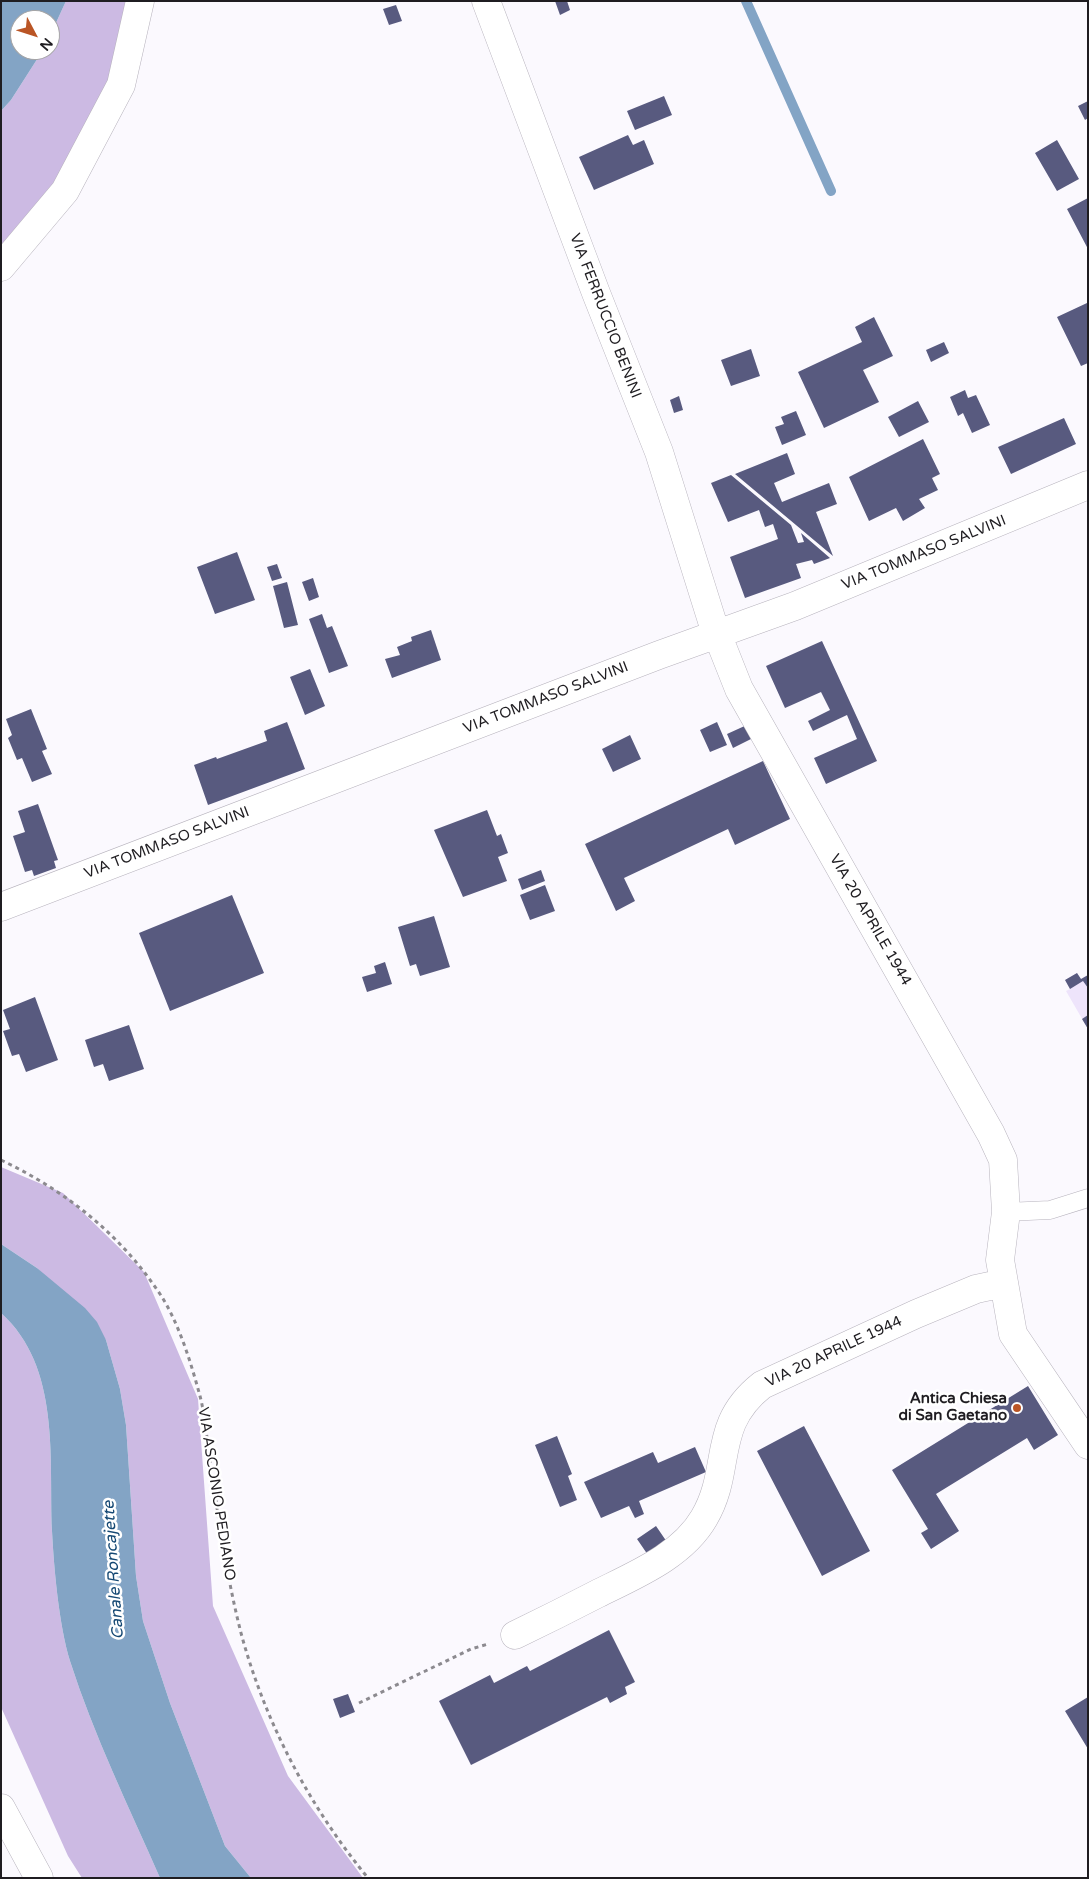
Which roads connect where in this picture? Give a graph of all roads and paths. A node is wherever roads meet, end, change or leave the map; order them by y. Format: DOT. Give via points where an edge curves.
graph roads {
  1 [pos="140,1"];
  2 [pos="486,1"];
  3 [pos="1,267"];
  4 [pos="1088,485"];
  5 [pos="717,633"];
  6 [pos="1,907"];
  7 [pos="1,1160"];
  8 [pos="1088,1198"];
  9 [pos="1006,1212"];
  10 [pos="1004,1283"];
  11 [pos="1088,1445"];
  12 [pos="515,1636"];
  13 [pos="359,1703"];
  14 [pos="1,1808"];
  15 [pos="39,1878"];
  16 [pos="368,1878"];
  1 -- 3 [label="street" via="121,85 65,191"];
  2 -- 5 [label="street, VIA FERRUCCIO BENINI" via="659,452"];
  4 -- 5 [label="street, VIA TOMMASO SALVINI" via="795,606"];
  5 -- 6 [label="street, VIA TOMMASO SALVINI"];
  5 -- 9 [label="street, VIA 20 APRILE 1944" via="738,689 991,1134 1003,1160"];
  7 -- 16 [label="path, VIA ASCONIO PEDIANO" via="33,1175 103,1226 161,1295 176,1327 200,1398 232,1596 252,1671 272,1722 313,1802"];
  8 -- 9 [label="lane" via="1050,1210"];
  9 -- 10 [label="street, VIA 20 APRILE 1944" via="1000,1260"];
  10 -- 11 [label="street, VIA 20 APRILE 1944" via="1013,1334"];
  10 -- 12 [label="street, VIA 20 APRILE 1944" via="976,1289 916,1314 762,1385 748,1396 733,1417 714,1499 703,1519 682,1544 644,1571"];
  12 -- 13 [label="path" via="471,1649"];
  14 -- 15 [label="street"];
}
